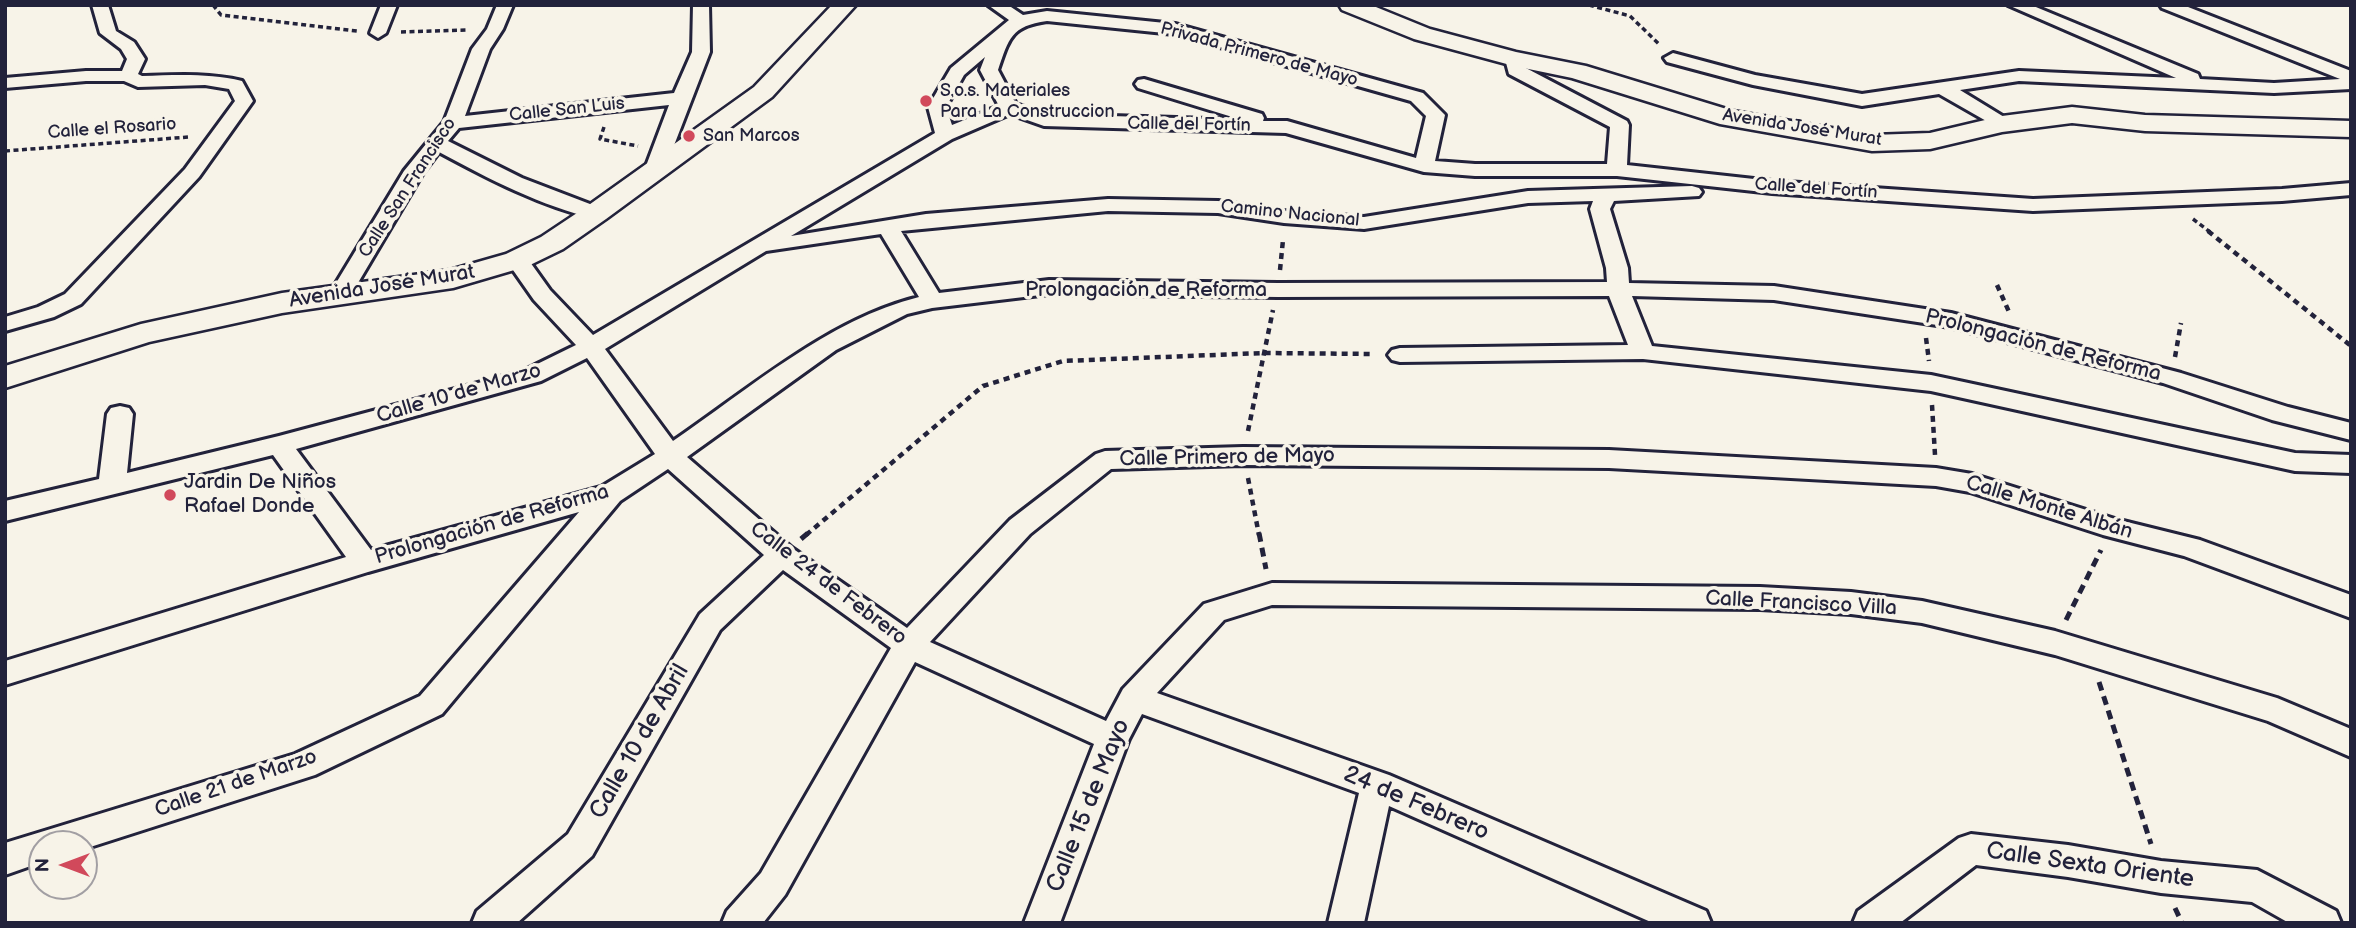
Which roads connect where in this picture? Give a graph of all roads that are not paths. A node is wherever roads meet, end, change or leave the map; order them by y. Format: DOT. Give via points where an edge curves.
graph roads {
  1 [pos="100,5"];
  2 [pos="389,5"];
  3 [pos="505,5"];
  4 [pos="701,5"];
  5 [pos="845,5"];
  6 [pos="996,5"];
  7 [pos="1350,5"];
  8 [pos="2016,5"];
  9 [pos="2168,5"];
  10 [pos="1020,20"];
  11 [pos="378,33"];
  12 [pos="1002,34"];
  13 [pos="1673,58"];
  14 [pos="1514,59"];
  15 [pos="128,76"];
  16 [pos="2351,77"];
  17 [pos="5,83"];
  18 [pos="1144,84"];
  19 [pos="2351,84"];
  20 [pos="2213,86"];
  21 [pos="1943,88"];
  22 [pos="681,98"];
  23 [pos="1009,108"];
  24 [pos="453,123"];
  25 [pos="2002,124"];
  26 [pos="1287,127"];
  27 [pos="2351,129"];
  28 [pos="945,135"];
  29 [pos="437,143"];
  30 [pos="656,162"];
  31 [pos="1424,166"];
  32 [pos="1617,170"];
  33 [pos="2351,189"];
  34 [pos="1820,190"];
  35 [pos="1606,194"];
  36 [pos="596,213"];
  37 [pos="888,227"];
  38 [pos="761,248"];
  39 [pos="517,260"];
  40 [pos="1618,289"];
  41 [pos="341,293"];
  42 [pos="932,301"];
  43 [pos="5,324"];
  44 [pos="591,347"];
  45 [pos="1643,352"];
  46 [pos="1400,355"];
  47 [pos="5,377"];
  48 [pos="120,414"];
  49 [pos="2351,432"];
  50 [pos="279,445"];
  51 [pos="670,456"];
  52 [pos="1609,459"];
  53 [pos="2351,464"];
  54 [pos="112,484"];
  55 [pos="610,494"];
  56 [pos="5,511"];
  57 [pos="782,555"];
  58 [pos="365,562"];
  59 [pos="1272,594"];
  60 [pos="2351,607"];
  61 [pos="909,645"];
  62 [pos="5,673"];
  63 [pos="1134,698"];
  64 [pos="1114,738"];
  65 [pos="2351,744"];
  66 [pos="1377,785"];
  67 [pos="96,830"];
  68 [pos="28,852"];
  69 [pos="5,859"];
  70 [pos="1656,915"];
  71 [pos="491,923"];
  72 [pos="740,923"];
  73 [pos="1042,923"];
  74 [pos="1346,923"];
  75 [pos="1693,923"];
  76 [pos="1871,923"];
  77 [pos="2323,923"];
  1 -- 15 [label="street" via="108,33 136,59"];
  2 -- 11 [label="street"];
  3 -- 24 [label="street, Calle San Francisco" via="481,49"];
  4 -- 22 [label="street" via="701,52"];
  5 -- 30 [label="street, Avenida José Murat" via="763,92"];
  6 -- 10 [label="street"];
  7 -- 14 [label="street, Avenida José Murat" via="1422,34"];
  8 -- 20 [label="street"];
  9 -- 16 [label="street"];
  10 -- 12 [label="street"];
  10 -- 31 [label="street, Privada Primero de Mayo" via="1047,16 1175,29 1417,97 1436,115"];
  12 -- 23 [label="street" via="989,70"];
  12 -- 28 [label="street" via="957,72 937,107"];
  13 -- 21 [label="street" via="1753,80 1862,100"];
  14 -- 25 [label="street, Avenida José Murat" via="1577,71 1729,117 1872,143 1930,141"];
  14 -- 32 [label="street" via="1515,70 1620,125"];
  15 -- 17 [label="street"];
  15 -- 43 [label="street" via="138,82 205,80 236,85 244,101 192,173 73,299"];
  18 -- 26 [label="street, Calle del Fortín"];
  19 -- 20 [label="street"];
  20 -- 21 [label="street" via="2019,76"];
  21 -- 25 [label="street"];
  22 -- 24 [label="street, Calle San Luis"];
  22 -- 30 [label="street"];
  23 -- 26 [label="street, Calle del Fortín" via="1044,120"];
  23 -- 28 [label="street, Calle 10 de Marzo"];
  24 -- 29 [label="street, Calle San Francisco"];
  25 -- 27 [label="street, Avenida José Murat" via="2072,115 2146,123"];
  26 -- 31 [label="street, Calle del Fortín"];
  28 -- 38 [label="street, Calle 10 de Marzo"];
  29 -- 36 [label="street" via="547,198"];
  29 -- 41 [label="street, Calle San Francisco" via="414,171"];
  30 -- 36 [label="street, Avenida José Murat"];
  31 -- 32 [label="street, Calle del Fortín"];
  32 -- 34 [label="street, Calle del Fortín"];
  33 -- 34 [label="street, Calle del Fortín" via="2033,205"];
  34 -- 35 [label="street, Camino Nacional"];
  35 -- 37 [label="street, Camino Nacional" via="1528,197 1364,223 1218,206 1108,205"];
  35 -- 40 [label="street" via="1600,209 1617,268"];
  36 -- 39 [label="street, Avenida José Murat"];
  37 -- 38 [label="street, Camino Nacional"];
  37 -- 42 [label="street"];
  38 -- 44 [label="street, Calle 10 de Marzo"];
  39 -- 41 [label="street, Avenida José Murat" via="453,279"];
  39 -- 44 [label="street, Calle 24 de Febrero" via="542,295"];
  40 -- 42 [label="street, Prolongación de Reforma" via="1049,287"];
  40 -- 45 [label="street"];
  40 -- 49 [label="street, Prolongación de Reforma" via="1774,293 1951,320 2172,378"];
  41 -- 47 [label="street, Avenida José Murat" via="141,334"];
  42 -- 51 [label="street, Prolongación de Reforma" via="899,309 828,345"];
  44 -- 50 [label="street, Calle 10 de Marzo" via="532,376"];
  44 -- 51 [label="street, Calle 24 de Febrero"];
  45 -- 46 [label="street"];
  45 -- 53 [label="street" via="1931,383 2295,461"];
  48 -- 54 [label="street"];
  50 -- 54 [label="street, Calle 10 de Marzo"];
  50 -- 58 [label="street"];
  51 -- 55 [label="street, Prolongación de Reforma"];
  51 -- 57 [label="street, Calle 24 de Febrero"];
  52 -- 60 [label="street, Calle Monte Albán" via="1936,477 1972,483 2190,547"];
  52 -- 61 [label="street, Calle Primero de Mayo" via="1243,456 1105,460 1020,527"];
  54 -- 56 [label="street, Calle 10 de Marzo"];
  55 -- 58 [label="street, Prolongación de Reforma"];
  55 -- 67 [label="street, Calle 21 de Marzo" via="431,705 303,765"];
  57 -- 61 [label="street, Calle 24 de Febrero"];
  57 -- 71 [label="street, Calle 10 de Abril" via="710,622 580,845"];
  58 -- 62 [label="street, Prolongación de Reforma"];
  59 -- 63 [label="street, Calle 15 de Mayo" via="1214,612"];
  59 -- 65 [label="street, Calle Francisco Villa" via="1760,598 1922,612 2055,643 2277,711"];
  61 -- 64 [label="street, Calle 24 de Febrero"];
  61 -- 72 [label="street, Calle Primero de Mayo" via="773,884"];
  63 -- 64 [label="street, Calle 15 de Mayo"];
  63 -- 66 [label="street, 24 de Febrero"];
  64 -- 73 [label="street, Calle 15 de Mayo"];
  66 -- 70 [label="street, 24 de Febrero"];
  66 -- 74 [label="street"];
  68 -- 69 [label="street"];
  70 -- 75 [label="street, 24 de Febrero"];
  76 -- 77 [label="street, Calle Sexta Oriente" via="1971,849 2257,886"];
}
